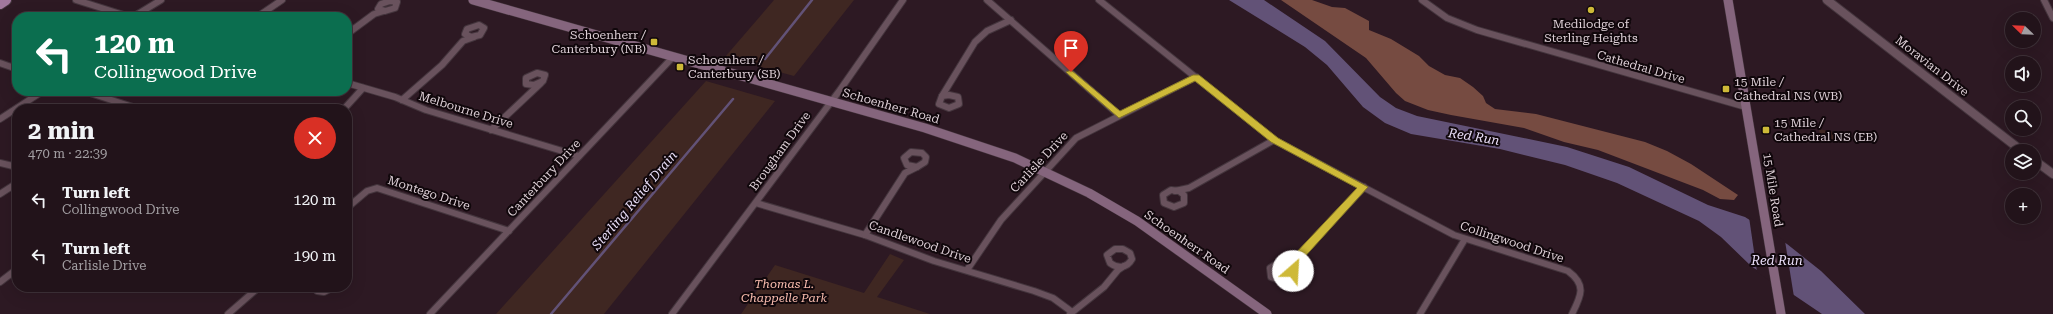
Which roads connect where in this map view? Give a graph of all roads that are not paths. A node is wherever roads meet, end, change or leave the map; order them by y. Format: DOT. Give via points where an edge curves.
graph roads {
  1 [pos="6,0"];
  2 [pos="76,0"];
  3 [pos="160,0"];
  4 [pos="282,0"];
  5 [pos="472,0"];
  6 [pos="903,0"];
  7 [pos="987,0"];
  8 [pos="1099,0"];
  9 [pos="1422,0"];
  10 [pos="1728,0"];
  11 [pos="1827,0"];
  12 [pos="2044,0"];
  13 [pos="0,4"];
  14 [pos="378,8"];
  15 [pos="385,11"];
  16 [pos="116,12"];
  17 [pos="140,12"];
  18 [pos="264,12"];
  19 [pos="374,14"];
  20 [pos="2053,18"];
  21 [pos="1011,20"];
  22 [pos="352,30"];
  23 [pos="465,34"];
  24 [pos="474,36"];
  25 [pos="463,41"];
  26 [pos="673,57"];
  27 [pos="0,63"];
  28 [pos="12,67"];
  29 [pos="1196,77"];
  30 [pos="541,83"];
  31 [pos="352,85"];
  32 [pos="528,85"];
  33 [pos="363,88"];
  34 [pos="948,88"];
  35 [pos="532,92"];
  36 [pos="35,96"];
  37 [pos="99,96"];
  38 [pos="942,96"];
  39 [pos="955,96"];
  40 [pos="402,100"];
  41 [pos="831,102"];
  42 [pos="23,104"];
  43 [pos="124,104"];
  44 [pos="348,104"];
  45 [pos="1746,107"];
  46 [pos="12,111"];
  47 [pos="1119,115"];
  48 [pos="0,119"];
  49 [pos="491,130"];
  50 [pos="1274,140"];
  51 [pos="2013,144"];
  52 [pos="580,156"];
  53 [pos="0,163"];
  54 [pos="905,163"];
  55 [pos="2041,165"];
  56 [pos="12,166"];
  57 [pos="917,167"];
  58 [pos="1045,171"];
  59 [pos="906,173"];
  60 [pos="2053,174"];
  61 [pos="12,186"];
  62 [pos="1364,187"];
  63 [pos="1189,188"];
  64 [pos="1175,191"];
  65 [pos="0,194"];
  66 [pos="1185,198"];
  67 [pos="352,203"];
  68 [pos="756,203"];
  69 [pos="509,231"];
  70 [pos="865,235"];
  71 [pos="1465,239"];
  72 [pos="1296,260"];
  73 [pos="1282,263"];
  74 [pos="1113,265"];
  75 [pos="1124,266"];
  76 [pos="967,270"];
  77 [pos="1293,271"];
  78 [pos="12,273"];
  79 [pos="1114,275"];
  80 [pos="0,282"];
  81 [pos="253,292"];
  82 [pos="1071,313"];
  83 [pos="228,314"];
  84 [pos="430,314"];
  85 [pos="672,314"];
  86 [pos="1267,314"];
  87 [pos="1420,314"];
  88 [pos="1572,314"];
  89 [pos="1781,314"];
  1 -- 13 [label="main road"];
  2 -- 16 [label="street"];
  3 -- 17 [label="street"];
  4 -- 18 [label="street"];
  5 -- 26 [label="main road, Schoenherr Road"];
  6 -- 41 [label="street, Brougham Drive"];
  7 -- 21 [label="street"];
  8 -- 29 [label="street, Collingwood Drive"];
  9 -- 45 [label="street, Cathedral Drive" via="1447,18 1477,30"];
  10 -- 45 [label="main road, 15 Mile Road"];
  11 -- 51 [label="street, Moravian Drive"];
  12 -- 20 [label="street"];
  14 -- 15 [label="street"];
  14 -- 15 [label="street" via="386,1 397,2 395,8"];
  14 -- 19 [label="street"];
  15 -- 19 [label="street"];
  19 -- 22 [label="street"];
  21 -- 34 [label="street" via="987,31 979,38"];
  21 -- 47 [label="street"];
  23 -- 24 [label="street"];
  23 -- 24 [label="street" via="467,29 473,26 479,25 484,28 482,33"];
  23 -- 25 [label="street"];
  24 -- 25 [label="street"];
  25 -- 40 [label="street" via="442,65"];
  26 -- 41 [label="main road, Schoenherr Road"];
  26 -- 52 [label="street, Canterbury Drive"];
  27 -- 28 [label="street"];
  29 -- 47 [label="street, Carlisle Drive"];
  29 -- 50 [label="street, Collingwood Drive"];
  30 -- 32 [label="street"];
  30 -- 32 [label="street" via="545,77 537,73 526,78 525,82"];
  30 -- 35 [label="street"];
  31 -- 33 [label="street, Melbourne Drive"];
  32 -- 35 [label="street"];
  33 -- 40 [label="street, Melbourne Drive"];
  33 -- 44 [label="street"];
  34 -- 38 [label="street"];
  34 -- 39 [label="street"];
  35 -- 49 [label="street"];
  36 -- 42 [label="street"];
  37 -- 43 [label="street"];
  38 -- 39 [label="street"];
  38 -- 39 [label="street" via="939,104 943,108 957,106 960,102"];
  40 -- 49 [label="street, Melbourne Drive"];
  41 -- 58 [label="main road, Schoenherr Road" via="975,143"];
  41 -- 68 [label="street, Brougham Drive"];
  45 -- 89 [label="main road, 15 Mile Road"];
  46 -- 48 [label="street"];
  47 -- 58 [label="street, Carlisle Drive" via="1076,138"];
  49 -- 52 [label="street, Melbourne Drive"];
  50 -- 62 [label="street, Collingwood Drive"];
  50 -- 63 [label="street"];
  52 -- 69 [label="street, Canterbury Drive"];
  53 -- 56 [label="street"];
  54 -- 57 [label="street"];
  54 -- 57 [label="street" via="906,156 912,152 919,152 925,155 926,160"];
  54 -- 59 [label="street"];
  55 -- 60 [label="street"];
  57 -- 59 [label="street"];
  58 -- 76 [label="street, Carlisle Drive" via="1001,220"];
  58 -- 86 [label="main road, Schoenherr Road" via="1137,221"];
  59 -- 70 [label="street"];
  61 -- 65 [label="street"];
  62 -- 71 [label="street, Collingwood Drive"];
  62 -- 72 [label="street"];
  63 -- 64 [label="street"];
  63 -- 66 [label="street"];
  64 -- 66 [label="street" via="1182,193"];
  64 -- 66 [label="street" via="1168,191 1163,195 1162,200 1167,205 1178,207 1184,203"];
  67 -- 69 [label="street, Montego Drive" via="364,192 377,188"];
  68 -- 70 [label="street, Candlewood Drive"];
  68 -- 85 [label="street, Brougham Drive"];
  69 -- 84 [label="street, Canterbury Drive"];
  70 -- 76 [label="street, Candlewood Drive" via="934,261"];
  71 -- 87 [label="street"];
  71 -- 88 [label="street, Collingwood Drive" via="1559,267 1574,275 1579,281 1581,294"];
  72 -- 73 [label="street"];
  72 -- 77 [label="street"];
  73 -- 77 [label="street"];
  73 -- 77 [label="street" via="1274,264 1270,268 1269,274 1274,280 1287,282 1293,278"];
  74 -- 75 [label="street"];
  74 -- 75 [label="street" via="1107,255 1119,248 1127,250 1131,256 1130,262"];
  74 -- 79 [label="street"];
  75 -- 79 [label="street"];
  76 -- 82 [label="street, Candlewood Drive" via="1053,298"];
  78 -- 80 [label="street"];
  79 -- 82 [label="street" via="1104,287"];
  81 -- 83 [label="street"];
}
